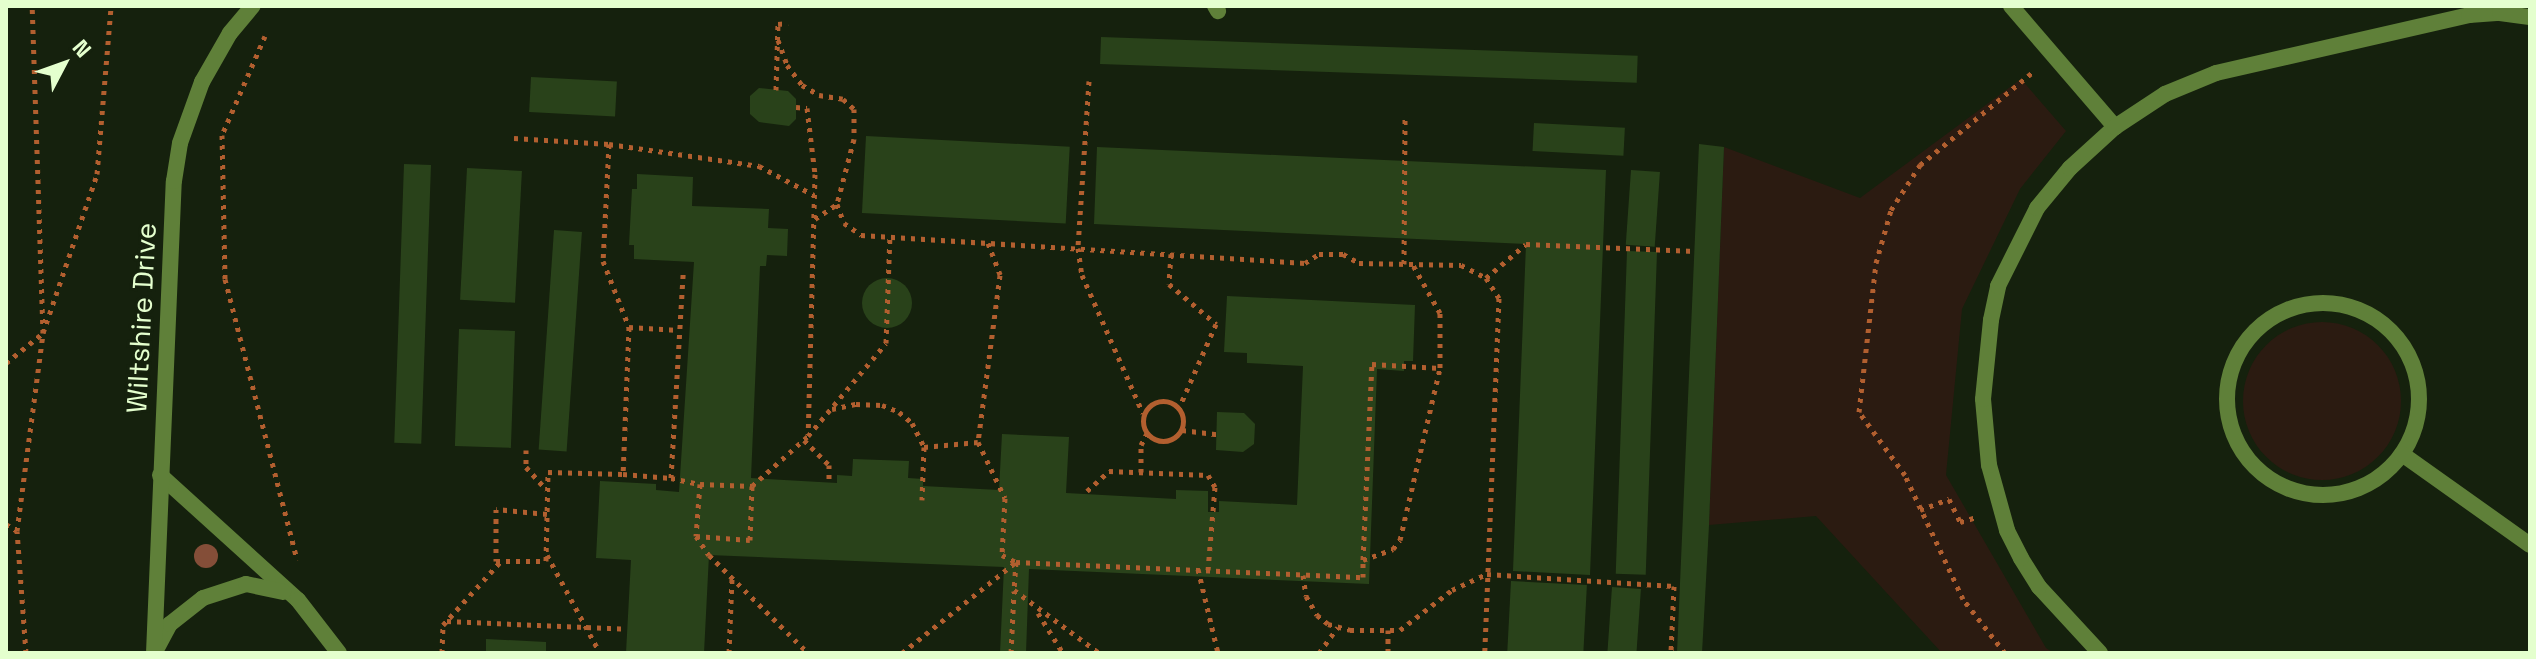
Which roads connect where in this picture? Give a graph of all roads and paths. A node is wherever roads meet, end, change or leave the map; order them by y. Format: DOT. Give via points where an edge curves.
graph roads {
  1 [pos="32,6"];
  2 [pos="111,6"];
  3 [pos="253,6"];
  4 [pos="2011,6"];
  5 [pos="2530,17"];
  6 [pos="788,23"];
  7 [pos="265,35"];
  8 [pos="778,40"];
  9 [pos="2054,55"];
  10 [pos="1089,81"];
  11 [pos="776,90"];
  12 [pos="796,107"];
  13 [pos="1405,117"];
  14 [pos="2115,127"];
  15 [pos="514,138"];
  16 [pos="609,144"];
  17 [pos="814,195"];
  18 [pos="837,204"];
  19 [pos="814,219"];
  20 [pos="890,236"];
  21 [pos="988,243"];
  22 [pos="1078,248"];
  23 [pos="1695,251"];
  24 [pos="1171,254"];
  25 [pos="1404,264"];
  26 [pos="1412,265"];
  27 [pos="683,273"];
  28 [pos="1486,278"];
  29 [pos="629,327"];
  30 [pos="679,330"];
  31 [pos="43,333"];
  32 [pos="6,363"];
  33 [pos="1440,368"];
  34 [pos="1179,408"];
  35 [pos="831,409"];
  36 [pos="1143,413"];
  37 [pos="1182,430"];
  38 [pos="1147,433"];
  39 [pos="1217,434"];
  40 [pos="806,438"];
  41 [pos="978,442"];
  42 [pos="924,447"];
  43 [pos="526,450"];
  44 [pos="2402,454"];
  45 [pos="1141,472"];
  46 [pos="623,474"];
  47 [pos="160,475"];
  48 [pos="671,478"];
  49 [pos="829,482"];
  50 [pos="700,484"];
  51 [pos="752,486"];
  52 [pos="547,491"];
  53 [pos="1087,491"];
  54 [pos="922,500"];
  55 [pos="1920,510"];
  56 [pos="2000,510"];
  57 [pos="547,514"];
  58 [pos="6,524"];
  59 [pos="17,531"];
  60 [pos="696,536"];
  61 [pos="2530,545"];
  62 [pos="546,553"];
  63 [pos="1363,560"];
  64 [pos="501,561"];
  65 [pos="1016,562"];
  66 [pos="1198,569"];
  67 [pos="1208,570"];
  68 [pos="1487,574"];
  69 [pos="301,575"];
  70 [pos="1303,575"];
  71 [pos="732,578"];
  72 [pos="1014,590"];
  73 [pos="298,600"];
  74 [pos="1035,608"];
  75 [pos="447,621"];
  76 [pos="585,627"];
  77 [pos="1338,627"];
  78 [pos="627,629"];
  79 [pos="1388,630"];
  80 [pos="26,653"];
  81 [pos="155,653"];
  82 [pos="339,653"];
  83 [pos="442,653"];
  84 [pos="600,653"];
  85 [pos="729,653"];
  86 [pos="808,653"];
  87 [pos="902,653"];
  88 [pos="1011,653"];
  89 [pos="1063,653"];
  90 [pos="1099,653"];
  91 [pos="1218,653"];
  92 [pos="1319,653"];
  93 [pos="1388,653"];
  94 [pos="1485,653"];
  95 [pos="1671,653"];
  96 [pos="2005,653"];
  97 [pos="2100,653"];
  1 -- 31 [label="path"];
  2 -- 31 [label="path" via="97,174"];
  3 -- 47 [label="street, Wiltshire Drive" via="214,57 180,143"];
  4 -- 9 [label="street"];
  5 -- 14 [label="street" via="2469,15 2241,65 2165,94"];
  6 -- 8 [label="path" via="778,24"];
  7 -- 69 [label="path" via="222,135 225,279"];
  8 -- 11 [label="path"];
  8 -- 18 [label="path" via="802,85 843,99 854,109 854,139"];
  9 -- 14 [label="street"];
  9 -- 55 [label="path" via="1920,165 1891,210 1876,263 1859,412 1905,475"];
  10 -- 22 [label="path"];
  12 -- 17 [label="path" via="807,108"];
  13 -- 25 [label="path"];
  14 -- 56 [label="street" via="2037,208 1998,286 1983,399 1989,465"];
  15 -- 16 [label="path"];
  16 -- 17 [label="path" via="759,166"];
  16 -- 29 [label="path" via="603,261"];
  17 -- 19 [label="path"];
  18 -- 19 [label="path"];
  18 -- 20 [label="path" via="852,230"];
  19 -- 40 [label="path"];
  20 -- 21 [label="path"];
  20 -- 35 [label="path" via="886,343"];
  21 -- 22 [label="path"];
  21 -- 41 [label="path" via="1000,275"];
  22 -- 24 [label="path"];
  22 -- 36 [label="path" via="1082,275"];
  23 -- 28 [label="path" via="1526,244"];
  24 -- 25 [label="path" via="1305,263 1319,254 1343,254 1359,263"];
  24 -- 34 [label="path" via="1169,284 1216,324"];
  25 -- 26 [label="path"];
  26 -- 28 [label="path" via="1461,265"];
  26 -- 33 [label="path" via="1440,313"];
  27 -- 30 [label="path"];
  28 -- 68 [label="path" via="1499,298"];
  29 -- 30 [label="path"];
  29 -- 46 [label="path"];
  30 -- 48 [label="path"];
  31 -- 32 [label="path"];
  31 -- 59 [label="path"];
  33 -- 63 [label="path" via="1400,540 1393,549"];
  33 -- 63 [label="path" via="1372,364"];
  34 -- 36 [label="path" via="1159,400"];
  34 -- 37 [label="path"];
  35 -- 40 [label="path"];
  35 -- 42 [label="path" via="856,404 891,408 912,423"];
  36 -- 38 [label="path"];
  37 -- 38 [label="path" via="1165,441"];
  37 -- 39 [label="path"];
  38 -- 45 [label="path" via="1141,445"];
  40 -- 49 [label="path" via="829,465"];
  40 -- 51 [label="path"];
  41 -- 42 [label="path"];
  41 -- 65 [label="path" via="1005,498 1002,555"];
  42 -- 54 [label="path"];
  43 -- 52 [label="path" via="526,467"];
  44 -- 44 [label="street" via="2416,422 2417,380 2405,349 2367,314 2324,303 2291,308 2259,327 2237,354 2227,384 2228,415 2240,448 2267,478 2298,492 2331,495 2368,485"];
  44 -- 61 [label="street"];
  45 -- 53 [label="path" via="1109,471"];
  45 -- 67 [label="path" via="1208,475 1215,487"];
  46 -- 48 [label="path"];
  46 -- 52 [label="path" via="548,472"];
  47 -- 73 [label="street"];
  47 -- 81 [label="street, Wiltshire Drive"];
  48 -- 50 [label="path"];
  50 -- 51 [label="path"];
  50 -- 60 [label="path"];
  51 -- 60 [label="path" via="750,540"];
  52 -- 57 [label="path"];
  55 -- 56 [label="path" via="1949,499 1960,522"];
  55 -- 96 [label="path" via="1963,599"];
  56 -- 97 [label="street" via="2039,587"];
  57 -- 62 [label="path"];
  57 -- 64 [label="path" via="496,509 496,561"];
  58 -- 59 [label="path"];
  59 -- 80 [label="path"];
  60 -- 71 [label="path"];
  62 -- 64 [label="path" via="546,561"];
  62 -- 76 [label="path"];
  63 -- 70 [label="path" via="1363,577"];
  64 -- 75 [label="path"];
  65 -- 66 [label="path"];
  65 -- 72 [label="path"];
  65 -- 87 [label="path"];
  66 -- 67 [label="path"];
  66 -- 91 [label="path"];
  67 -- 70 [label="path"];
  68 -- 79 [label="path" via="1452,590 1400,630"];
  68 -- 94 [label="path"];
  68 -- 95 [label="path" via="1674,586"];
  70 -- 77 [label="path" via="1310,606"];
  71 -- 85 [label="path"];
  71 -- 86 [label="path"];
  72 -- 74 [label="path"];
  72 -- 88 [label="path"];
  73 -- 81 [label="street" via="265,586 224,589 186,608 170,624"];
  73 -- 82 [label="street"];
  74 -- 89 [label="path"];
  74 -- 90 [label="path"];
  75 -- 76 [label="path"];
  75 -- 83 [label="path"];
  76 -- 78 [label="path"];
  76 -- 84 [label="path"];
  77 -- 79 [label="path"];
  77 -- 92 [label="path"];
  79 -- 93 [label="path"];
}
